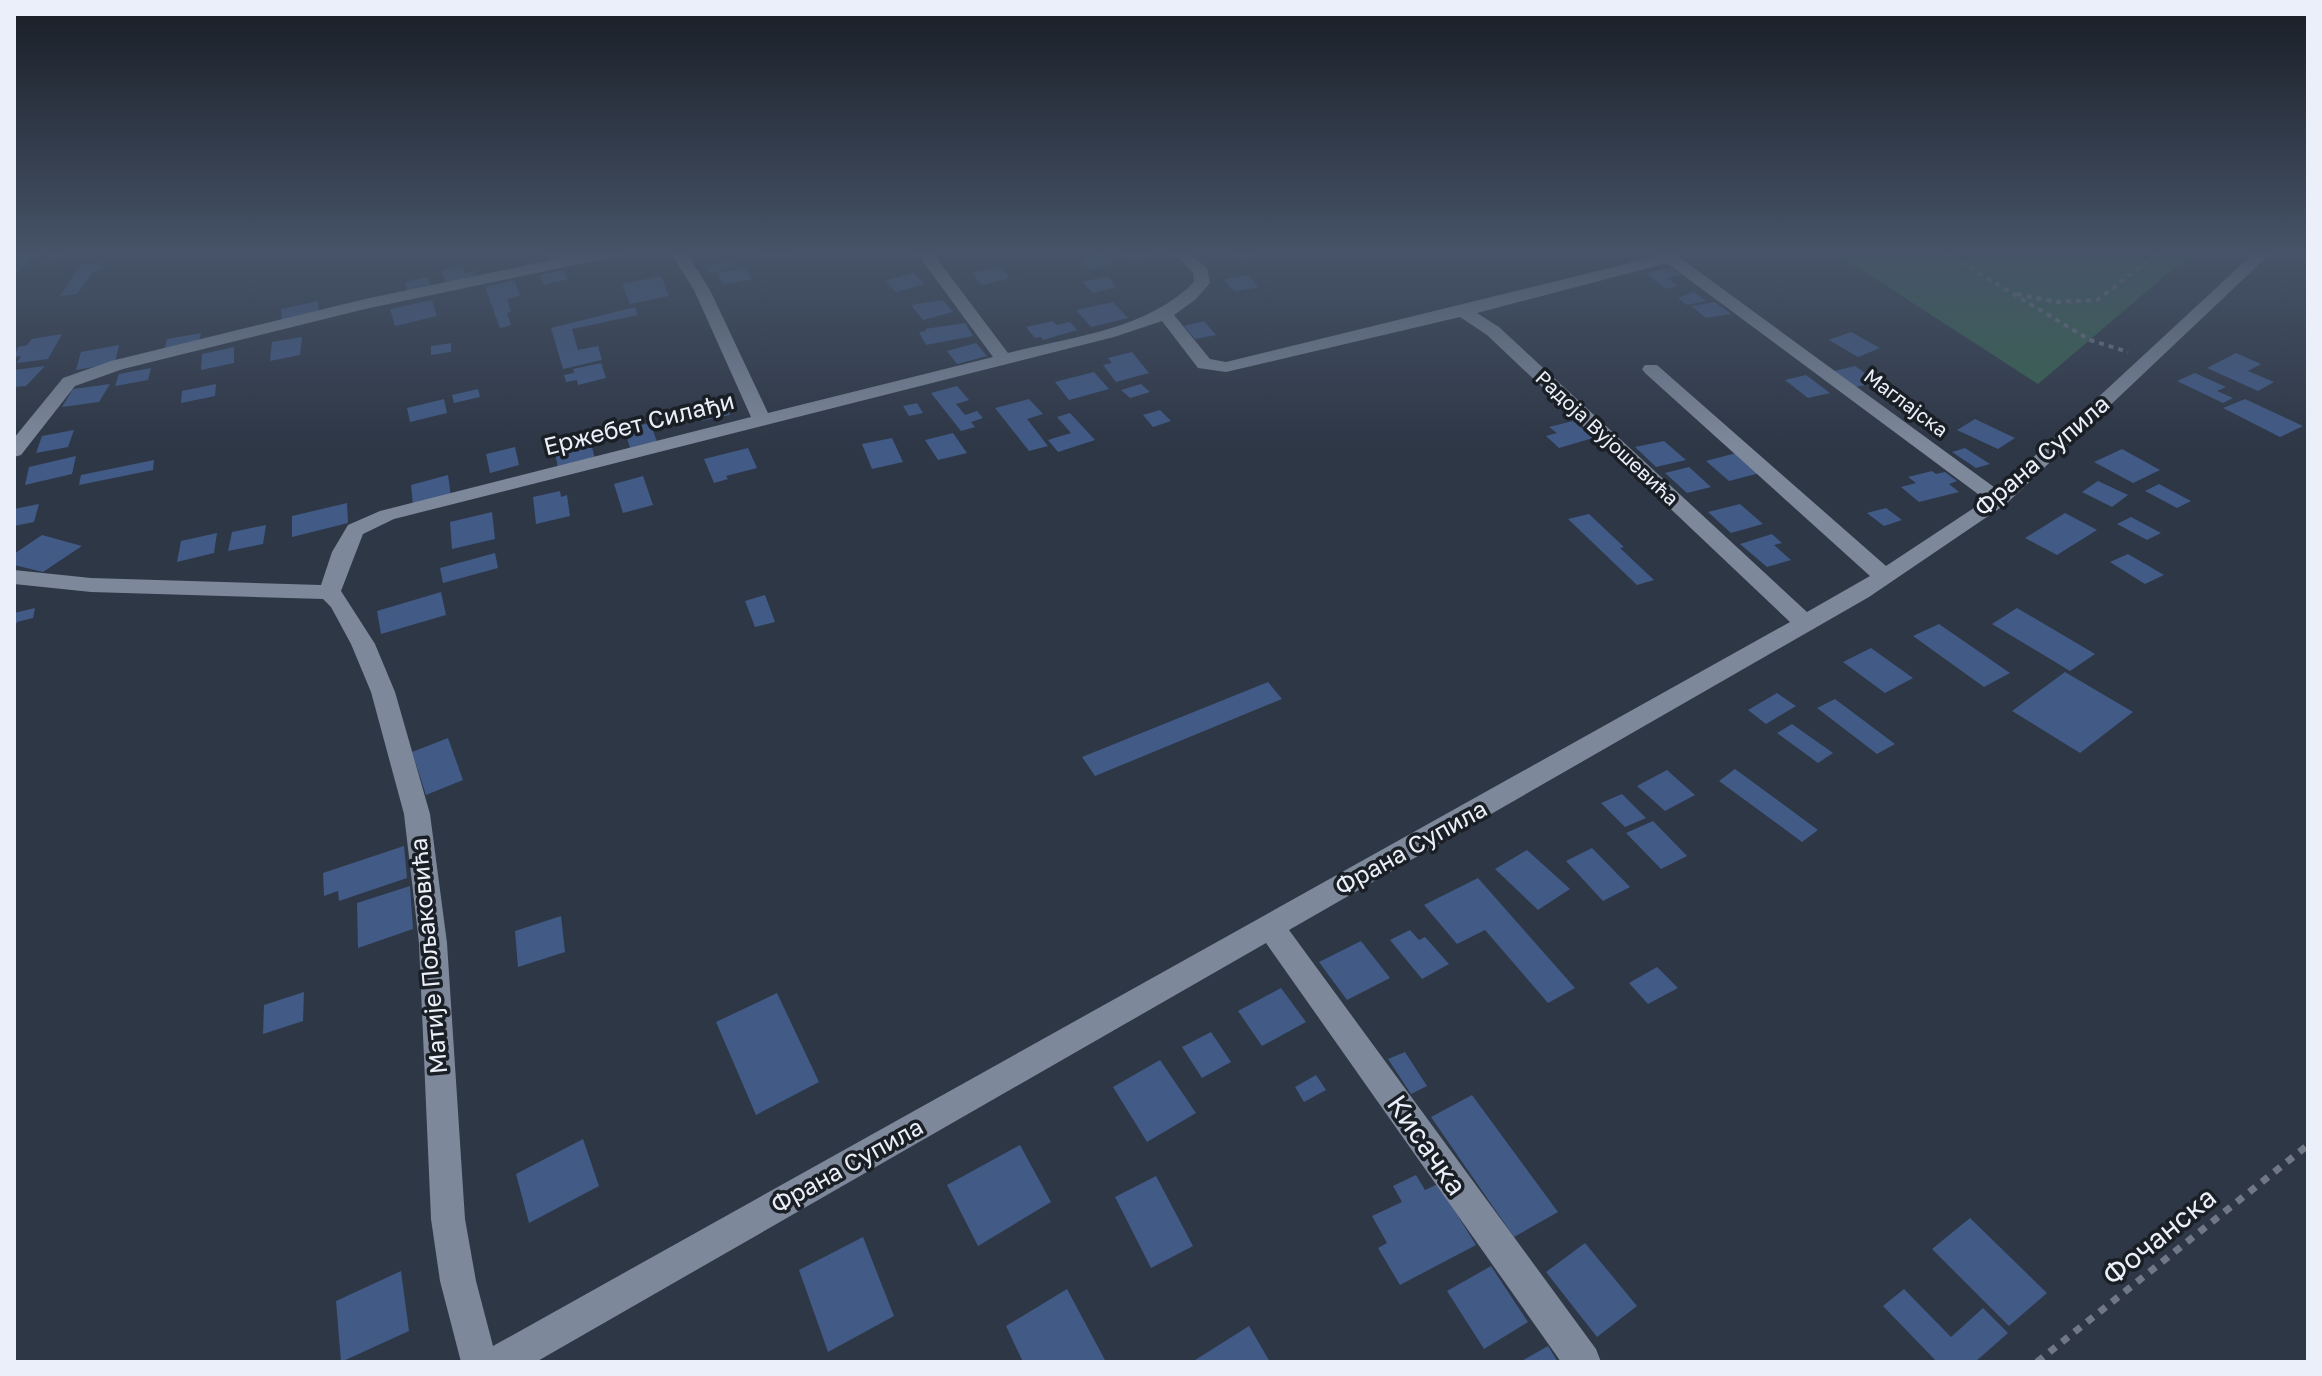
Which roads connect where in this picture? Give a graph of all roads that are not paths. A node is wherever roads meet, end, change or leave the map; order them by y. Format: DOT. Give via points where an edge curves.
graph roads {
  1 [pos="315,316"];
  2 [pos="714,316"];
  3 [pos="972,316"];
  4 [pos="1161,316"];
  5 [pos="1167,316"];
  6 [pos="1441,316"];
  7 [pos="1471,316"];
  8 [pos="1749,316"];
  9 [pos="2197,316"];
  10 [pos="1003,358"];
  11 [pos="1651,369"];
  12 [pos="762,420"];
  13 [pos="14,451"];
  14 [pos="1999,500"];
  15 [pos="1884,576"];
  16 [pos="14,577"];
  17 [pos="329,592"];
  18 [pos="1806,624"];
  19 [pos="1271,927"];
  20 [pos="479,1362"];
  21 [pos="500,1362"];
  22 [pos="1583,1362"];
  1 -- 13 [label="street" via="117,365 69,382"];
  2 -- 12 [label="street"];
  3 -- 10 [label="street"];
  4 -- 10 [label="street, Ержебет Силађи"];
  5 -- 6 [label="street" via="1204,364 1226,367"];
  7 -- 18 [label="street, Радоја Вујошевића" via="1493,331"];
  8 -- 14 [label="street, Маглајска"];
  9 -- 14 [label="street, Франа Супила"];
  10 -- 12 [label="street, Ержебет Силађи"];
  11 -- 15 [label="street"];
  12 -- 17 [label="street, Ержебет Силађи" via="387,515 355,530"];
  14 -- 15 [label="street, Франа Супила"];
  15 -- 18 [label="street, Франа Супила"];
  16 -- 17 [label="street" via="91,585"];
  17 -- 20 [label="street, Матије Пољаковића" via="363,644 383,692 417,814 433,943 448,1219"];
  18 -- 19 [label="street, Франа Супила"];
  19 -- 21 [label="street, Франа Супила"];
  19 -- 22 [label="street, Кисачка"];
}
